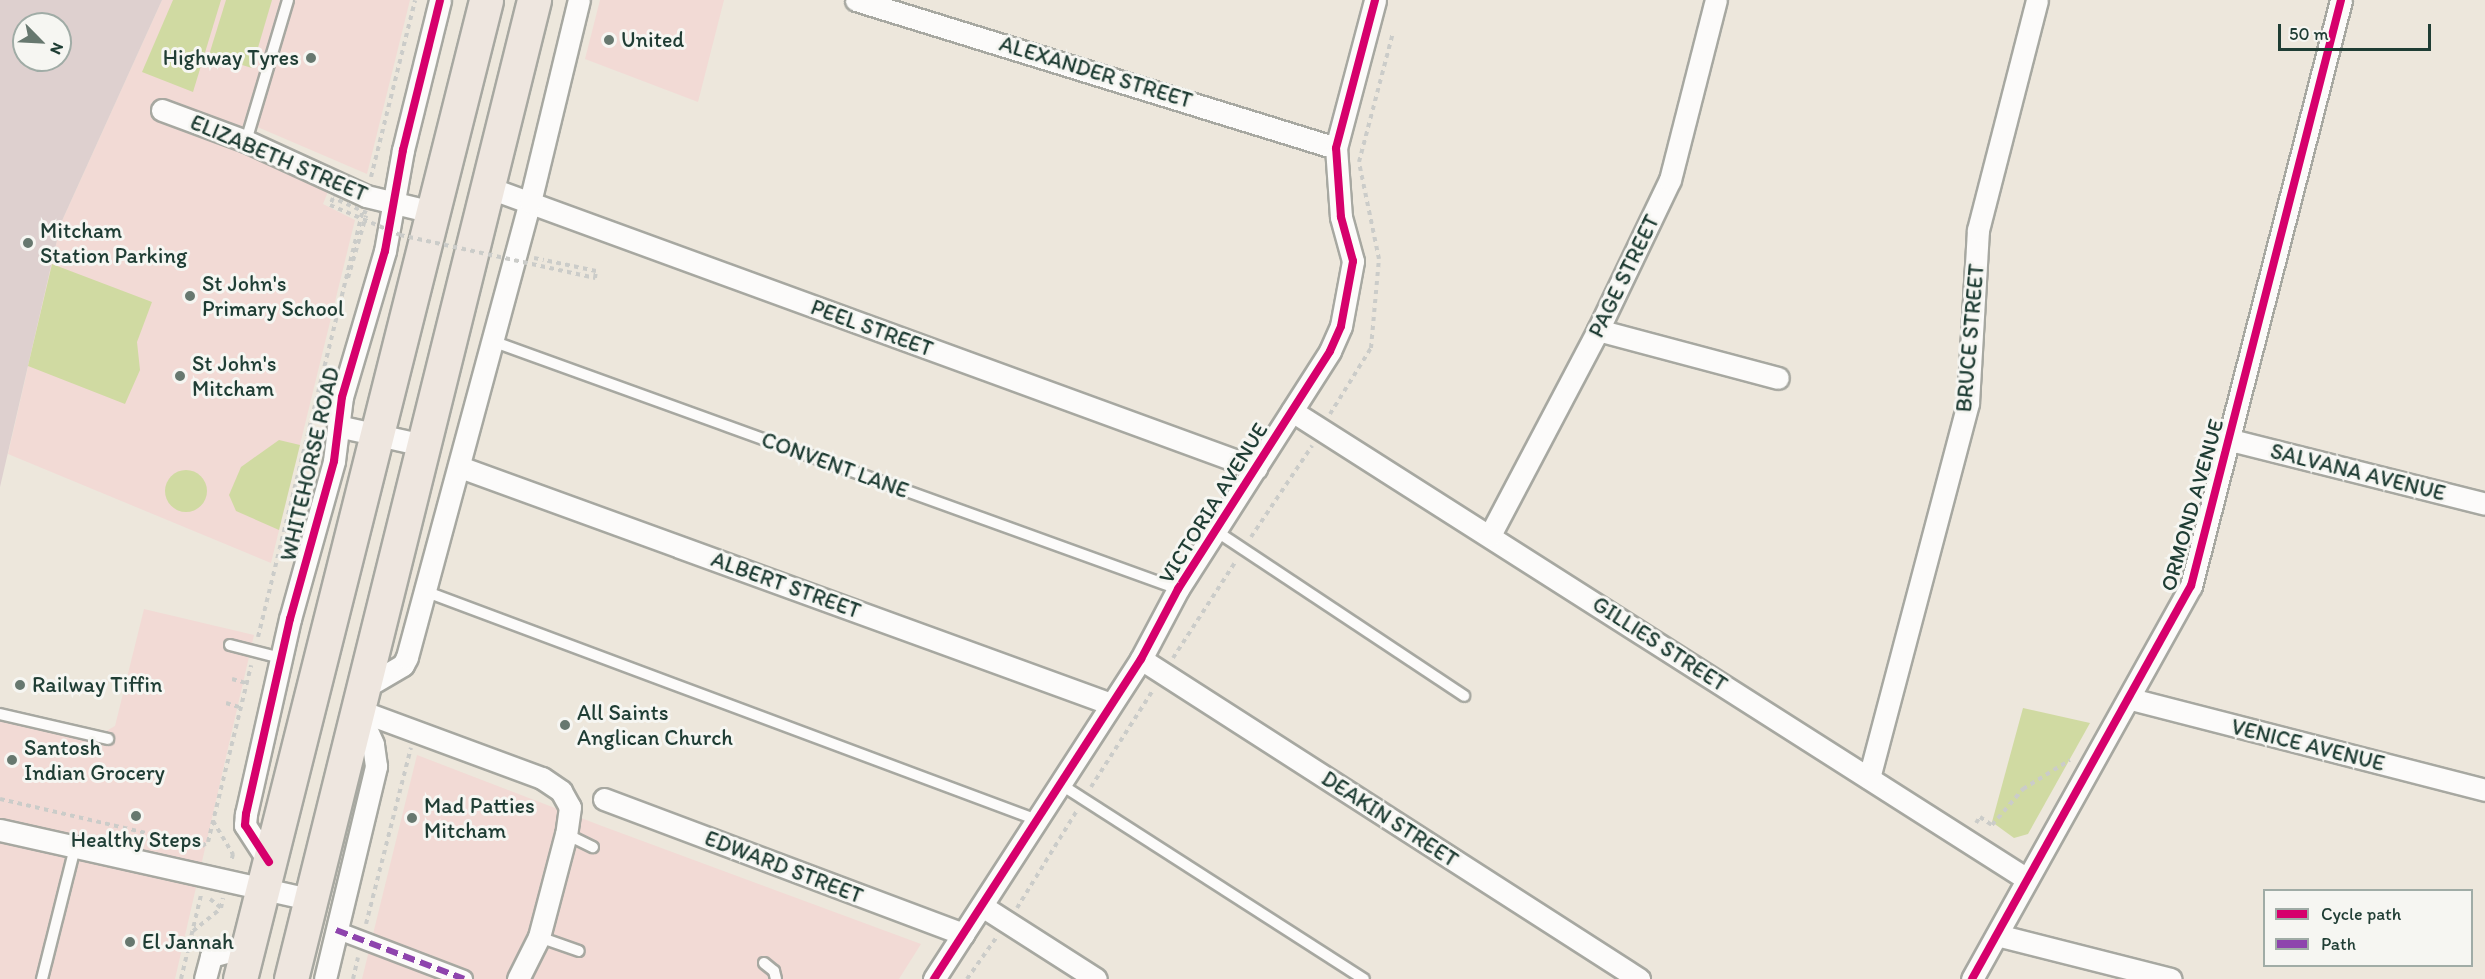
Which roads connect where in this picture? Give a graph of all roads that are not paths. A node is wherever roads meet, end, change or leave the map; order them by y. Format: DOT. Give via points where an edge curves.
graph roads {
  1 [pos="288,0"];
  2 [pos="440,0"];
  3 [pos="486,0"];
  4 [pos="534,0"];
  5 [pos="579,0"];
  6 [pos="856,0"];
  7 [pos="1375,0"];
  8 [pos="1716,0"];
  9 [pos="2037,0"];
  10 [pos="2341,0"];
  11 [pos="162,110"];
  12 [pos="246,141"];
  13 [pos="1336,148"];
  14 [pos="487,187"];
  15 [pos="530,202"];
  16 [pos="393,203"];
  17 [pos="432,213"];
  18 [pos="1598,330"];
  19 [pos="492,340"];
  20 [pos="1778,378"];
  21 [pos="1292,411"];
  22 [pos="338,426"];
  23 [pos="375,434"];
  24 [pos="2231,440"];
  25 [pos="423,445"];
  26 [pos="460,467"];
  27 [pos="1256,468"];
  28 [pos="2485,504"];
  29 [pos="1216,531"];
  30 [pos="1490,535"];
  31 [pos="1179,589"];
  32 [pos="427,592"];
  33 [pos="230,645"];
  34 [pos="281,658"];
  35 [pos="1141,659"];
  36 [pos="1464,696"];
  37 [pos="361,699"];
  38 [pos="2131,699"];
  39 [pos="1111,704"];
  40 [pos="0,714"];
  41 [pos="108,739"];
  42 [pos="1869,778"];
  43 [pos="1060,784"];
  44 [pos="2485,790"];
  45 [pos="604,799"];
  46 [pos="1036,820"];
  47 [pos="0,830"];
  48 [pos="566,834"];
  49 [pos="593,847"];
  50 [pos="75,848"];
  51 [pos="266,876"];
  52 [pos="2027,879"];
  53 [pos="312,900"];
  54 [pos="982,906"];
  55 [pos="336,930"];
  56 [pos="963,934"];
  57 [pos="1997,935"];
  58 [pos="539,937"];
  59 [pos="249,946"];
  60 [pos="579,951"];
  61 [pos="764,963"];
  62 [pos="42,979"];
  63 [pos="205,979"];
  64 [pos="240,979"];
  65 [pos="291,979"];
  66 [pos="324,979"];
  67 [pos="464,979"];
  68 [pos="519,979"];
  69 [pos="776,979"];
  70 [pos="934,979"];
  71 [pos="1096,979"];
  72 [pos="1364,979"];
  73 [pos="1639,979"];
  74 [pos="1972,979"];
  75 [pos="2170,979"];
  1 -- 12 [label="lane"];
  2 -- 16 [label="street, WHITEHORSE ROAD"];
  3 -- 17 [label="highway"];
  4 -- 14 [label="highway"];
  5 -- 15 [label="street"];
  6 -- 13 [label="street, ALEXANDER STREET"];
  7 -- 13 [label="street, VICTORIA AVENUE"];
  8 -- 18 [label="street, PAGE STREET" via="1670,180"];
  9 -- 42 [label="street, BRUCE STREET" via="1978,230 1968,403"];
  10 -- 24 [label="street, ORMOND AVENUE"];
  11 -- 12 [label="street, ELIZABETH STREET"];
  12 -- 16 [label="street, ELIZABETH STREET" via="366,196"];
  13 -- 21 [label="street, VICTORIA AVENUE" via="1341,217 1353,261 1341,326"];
  14 -- 15 [label="street, PEEL STREET"];
  14 -- 25 [label="highway"];
  15 -- 19 [label="street"];
  15 -- 27 [label="street, PEEL STREET"];
  16 -- 17 [label="street, ELIZABETH STREET"];
  16 -- 22 [label="street, WHITEHORSE ROAD" via="385,251 342,397"];
  17 -- 23 [label="highway"];
  18 -- 20 [label="street"];
  18 -- 30 [label="street, PAGE STREET"];
  19 -- 26 [label="street"];
  19 -- 31 [label="lane, CONVENT LANE"];
  21 -- 27 [label="street, VICTORIA AVENUE"];
  21 -- 30 [label="street, GILLIES STREET"];
  22 -- 23 [label="street, WHITEHORSE ROAD"];
  22 -- 34 [label="street, WHITEHORSE ROAD" via="334,461"];
  23 -- 25 [label="street, WHITEHORSE ROAD"];
  23 -- 51 [label="highway"];
  24 -- 28 [label="street, SALVANA AVENUE"];
  24 -- 38 [label="street, ORMOND AVENUE" via="2191,586"];
  25 -- 37 [label="highway"];
  26 -- 32 [label="street"];
  26 -- 39 [label="street, ALBERT STREET"];
  27 -- 29 [label="street, VICTORIA AVENUE"];
  29 -- 31 [label="street, VICTORIA AVENUE"];
  29 -- 36 [label="lane"];
  30 -- 42 [label="street, GILLIES STREET"];
  31 -- 35 [label="street, VICTORIA AVENUE"];
  32 -- 37 [label="street" via="403,665"];
  32 -- 46 [label="lane"];
  33 -- 34 [label="lane"];
  34 -- 51 [label="street, WHITEHORSE ROAD" via="245,825"];
  35 -- 39 [label="street, VICTORIA AVENUE"];
  35 -- 73 [label="street, DEAKIN STREET"];
  37 -- 48 [label="street" via="542,778 561,790 570,807"];
  37 -- 53 [label="highway"];
  37 -- 55 [label="street" via="376,766"];
  38 -- 44 [label="street, VENICE AVENUE"];
  38 -- 52 [label="street, ORMOND AVENUE"];
  39 -- 43 [label="street, VICTORIA AVENUE"];
  40 -- 41 [label="lane"];
  42 -- 52 [label="street, GILLIES STREET"];
  43 -- 46 [label="street, VICTORIA AVENUE"];
  43 -- 72 [label="lane"];
  45 -- 56 [label="street, EDWARD STREET"];
  46 -- 54 [label="street, VICTORIA AVENUE"];
  47 -- 50 [label="street"];
  48 -- 49 [label="lane"];
  48 -- 58 [label="street"];
  50 -- 51 [label="street"];
  50 -- 62 [label="lane"];
  51 -- 53 [label="street"];
  51 -- 59 [label="highway"];
  52 -- 57 [label="street, ORMOND AVENUE"];
  53 -- 65 [label="highway"];
  54 -- 56 [label="street, VICTORIA AVENUE"];
  54 -- 71 [label="street"];
  55 -- 66 [label="street"];
  55 -- 67 [label="street"];
  56 -- 70 [label="street, VICTORIA AVENUE"];
  57 -- 74 [label="street, ORMOND AVENUE"];
  57 -- 75 [label="street"];
  58 -- 60 [label="lane"];
  58 -- 68 [label="street"];
  59 -- 63 [label="street" via="211,956"];
  59 -- 64 [label="highway"];
  61 -- 69 [label="lane" via="774,971"];
}
